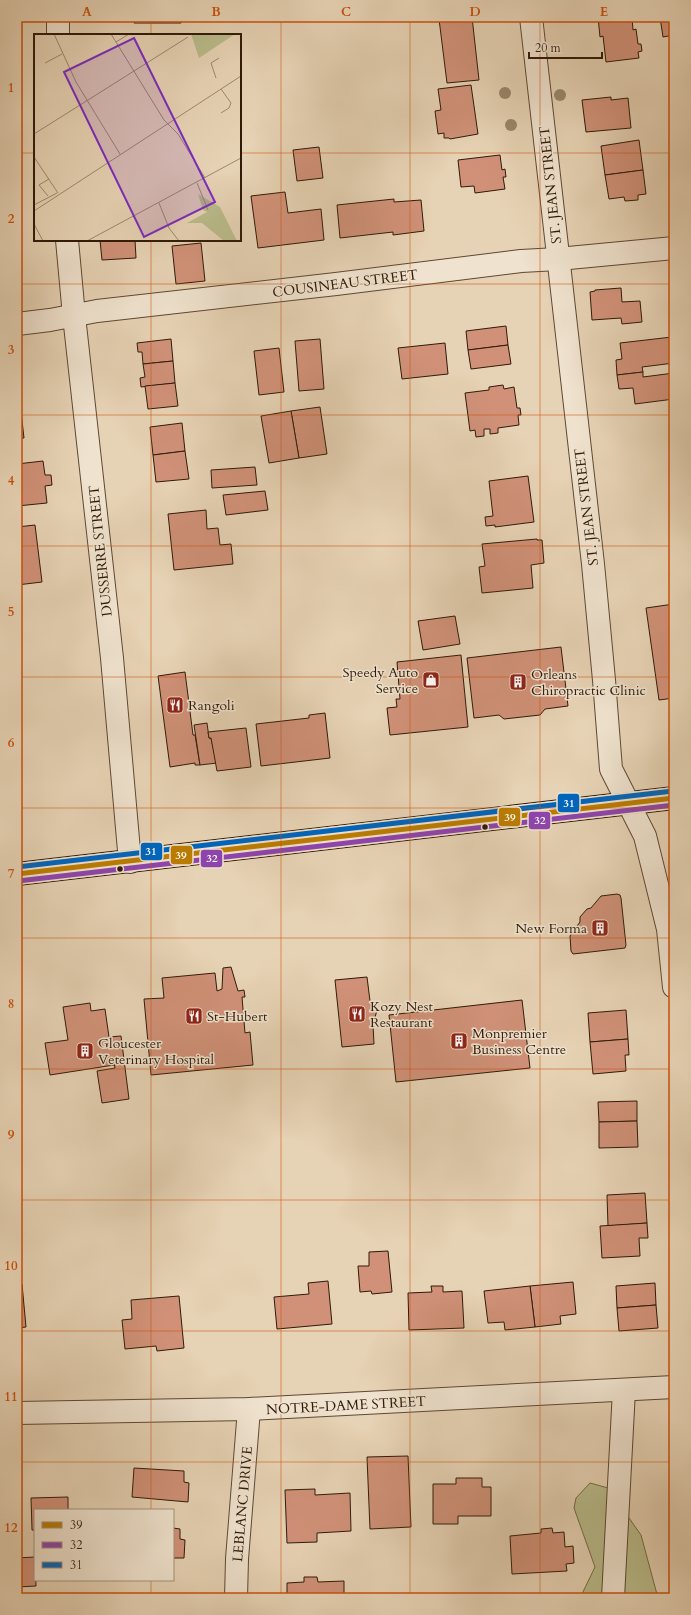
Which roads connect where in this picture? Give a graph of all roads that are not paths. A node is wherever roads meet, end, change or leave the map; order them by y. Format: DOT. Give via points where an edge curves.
graph roads {
  1 [pos="58,17"];
  2 [pos="531,17"];
  3 [pos="58,34"];
  4 [pos="67,241"];
  5 [pos="674,248"];
  6 [pos="558,259"];
  7 [pos="74,316"];
  8 [pos="17,324"];
  9 [pos="674,798"];
  10 [pos="630,804"];
  11 [pos="130,862"];
  12 [pos="17,874"];
  13 [pos="674,987"];
  14 [pos="674,1388"];
  15 [pos="624,1390"];
  16 [pos="249,1409"];
  17 [pos="17,1413"];
  18 [pos="236,1598"];
  19 [pos="613,1598"];
  1 -- 3 [label="street"];
  2 -- 6 [label="street, ST. JEAN STREET"];
  4 -- 7 [label="street, DUSSERRE STREET"];
  5 -- 6 [label="street, COUSINEAU STREET"];
  6 -- 7 [label="street, COUSINEAU STREET" via="522,261 96,311"];
  6 -- 10 [label="street, ST. JEAN STREET" via="593,564 611,769"];
  7 -- 8 [label="street, COUSINEAU STREET"];
  7 -- 11 [label="street, DUSSERRE STREET" via="112,650"];
  9 -- 10 [label="main road"];
  10 -- 11 [label="main road"];
  10 -- 13 [label="street, ST. JEAN STREET" via="645,836 666,922"];
  11 -- 12 [label="main road"];
  14 -- 15 [label="street, NOTRE-DAME STREET"];
  15 -- 16 [label="street, NOTRE-DAME STREET"];
  15 -- 19 [label="street"];
  16 -- 17 [label="street, NOTRE-DAME STREET"];
  16 -- 18 [label="street, LEBLANC DRIVE"];
}
